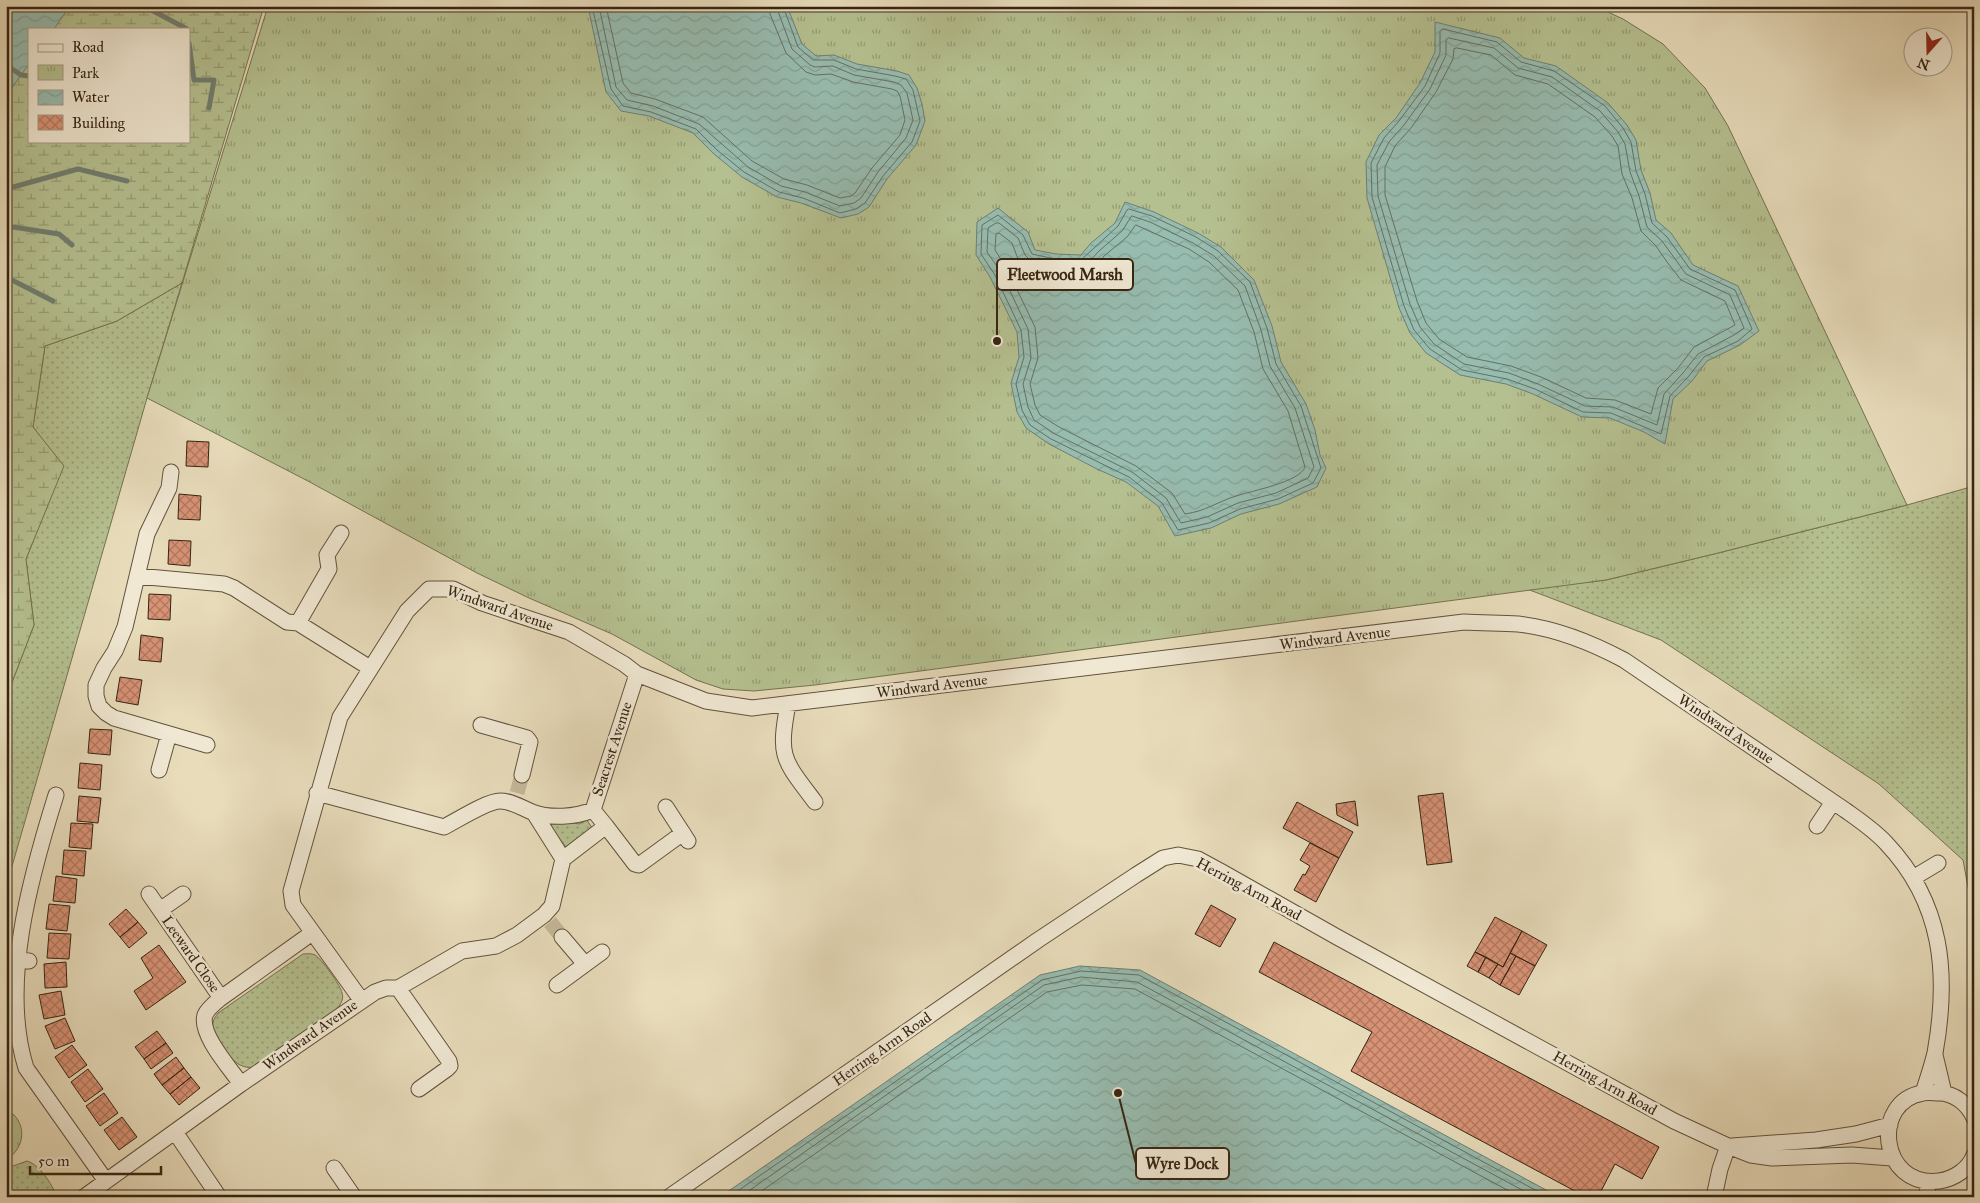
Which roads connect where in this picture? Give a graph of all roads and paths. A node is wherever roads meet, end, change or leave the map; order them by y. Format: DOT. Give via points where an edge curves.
graph roads {
  1 [pos="171,472"];
  2 [pos="341,533"];
  3 [pos="136,576"];
  4 [pos="298,623"];
  5 [pos="370,668"];
  6 [pos="637,674"];
  7 [pos="788,704"];
  8 [pos="481,725"];
  9 [pos="168,734"];
  10 [pos="207,745"];
  11 [pos="159,770"];
  12 [pos="522,775"];
  13 [pos="318,793"];
  14 [pos="56,794"];
  15 [pos="815,802"];
  16 [pos="1834,802"];
  17 [pos="666,807"];
  18 [pos="593,810"];
  19 [pos="534,813"];
  20 [pos="606,826"];
  21 [pos="1817,826"];
  22 [pos="563,859"];
  23 [pos="1938,864"];
  24 [pos="1913,878"];
  25 [pos="148,894"];
  26 [pos="184,894"];
  27 [pos="160,910"];
  28 [pos="312,933"];
  29 [pos="562,937"];
  30 [pos="602,952"];
  31 [pos="10,959"];
  32 [pos="29,962"];
  33 [pos="585,964"];
  34 [pos="557,985"];
  35 [pos="398,988"];
  36 [pos="221,998"];
  37 [pos="362,1001"];
  38 [pos="1935,1054"];
  39 [pos="241,1084"];
  40 [pos="419,1089"];
  41 [pos="1922,1093"];
  42 [pos="1944,1093"];
  43 [pos="1974,1118"];
  44 [pos="1890,1125"];
  45 [pos="175,1132"];
  46 [pos="1728,1146"];
  47 [pos="1974,1156"];
  48 [pos="1892,1158"];
  49 [pos="334,1168"];
  50 [pos="106,1182"];
  51 [pos="1928,1189"];
  52 [pos="84,1197"];
  53 [pos="219,1197"];
  54 [pos="354,1197"];
  55 [pos="670,1197"];
  56 [pos="1714,1197"];
  1 -- 3 [label="street" via="169,488 147,534"];
  2 -- 4 [label="street" via="327,555 329,569"];
  3 -- 4 [label="street" via="224,584 287,622"];
  3 -- 9 [label="street" via="125,627 96,685 96,696 106,714"];
  4 -- 5 [label="street"];
  5 -- 6 [label="street, Windward Avenue" via="406,611 429,588 442,588 454,589 482,603 569,632"];
  5 -- 13 [label="street, Windward Avenue" via="340,716"];
  6 -- 7 [label="street, Windward Avenue" via="706,701 752,708"];
  6 -- 18 [label="street, Seacrest Avenue"];
  7 -- 15 [label="street" via="783,733 784,757"];
  7 -- 16 [label="street, Windward Avenue" via="1464,622 1520,624 1572,637 1624,660"];
  8 -- 12 [label="street" via="527,738 530,742"];
  9 -- 10 [label="street"];
  9 -- 11 [label="street"];
  13 -- 19 [label="street" via="444,827 498,801 516,798"];
  13 -- 28 [label="street, Windward Avenue" via="291,892 293,905"];
  14 -- 31 [label="street" via="12,940"];
  16 -- 21 [label="street"];
  16 -- 24 [label="street, Windward Avenue" via="1885,842"];
  17 -- 20 [label="street, Seacrest Avenue" via="686,837 639,865"];
  18 -- 19 [label="street" via="565,816"];
  18 -- 20 [label="street, Seacrest Avenue"];
  19 -- 22 [label="street"];
  20 -- 22 [label="street"];
  22 -- 35 [label="street" via="547,918 496,946 462,951"];
  23 -- 24 [label="street"];
  24 -- 38 [label="street, Windward Avenue" via="1931,916 1941,952 1941,1004"];
  25 -- 27 [label="street, Leeward Close"];
  26 -- 27 [label="street, Leeward Close"];
  27 -- 36 [label="street, Leeward Close"];
  28 -- 36 [label="street"];
  28 -- 37 [label="street, Windward Avenue"];
  29 -- 33 [label="street"];
  30 -- 33 [label="street"];
  31 -- 32 [label="street"];
  31 -- 50 [label="street" via="8,1015 18,1052 46,1098"];
  33 -- 34 [label="street"];
  35 -- 37 [label="street" via="386,988"];
  35 -- 40 [label="street" via="449,1061 447,1069"];
  36 -- 39 [label="street" via="210,1007 204,1025"];
  37 -- 39 [label="street, Windward Avenue"];
  38 -- 41 [label="street, Windward Avenue"];
  38 -- 42 [label="street, Windward Avenue"];
  39 -- 45 [label="street, Windward Avenue"];
  41 -- 42 [label="street"];
  41 -- 44 [label="street" via="1899,1107"];
  42 -- 43 [label="street" via="1962,1102"];
  44 -- 46 [label="street, Herring Arm Road" via="1816,1140"];
  44 -- 48 [label="street" via="1888,1144"];
  45 -- 50 [label="street, Windward Avenue"];
  45 -- 53 [label="street"];
  46 -- 48 [label="street, Herring Arm Road" via="1751,1155 1772,1158"];
  46 -- 55 [label="street, Herring Arm Road" via="1466,1008 1198,859 1178,855 1163,858 1136,874"];
  46 -- 56 [label="street"];
  47 -- 51 [label="street" via="1953,1177"];
  48 -- 51 [label="street"];
  49 -- 54 [label="street"];
  50 -- 52 [label="street, Windward Avenue"];
}
